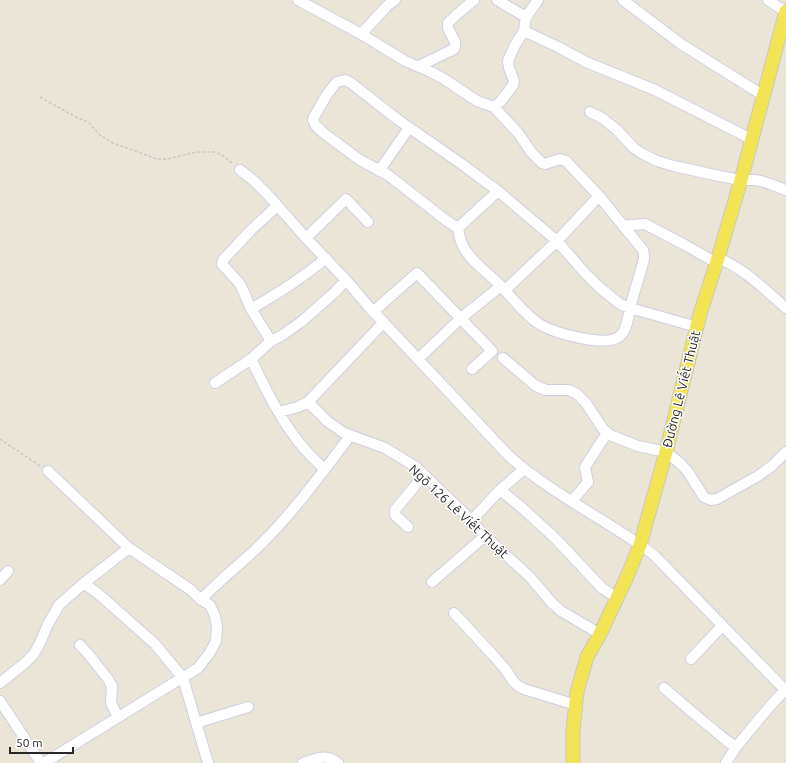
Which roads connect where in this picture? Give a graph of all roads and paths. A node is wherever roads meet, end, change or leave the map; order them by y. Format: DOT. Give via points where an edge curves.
graph roads {
  1 [pos="298,0"];
  2 [pos="395,0"];
  3 [pos="474,0"];
  4 [pos="498,0"];
  5 [pos="538,0"];
  6 [pos="623,0"];
  7 [pos="768,0"];
  8 [pos="786,12"];
  9 [pos="526,17"];
  10 [pos="524,31"];
  11 [pos="361,34"];
  12 [pos="419,66"];
  13 [pos="764,96"];
  14 [pos="40,97"];
  15 [pos="494,107"];
  16 [pos="590,112"];
  17 [pos="409,128"];
  18 [pos="751,140"];
  19 [pos="240,170"];
  20 [pos="379,171"];
  21 [pos="741,180"];
  22 [pos="786,190"];
  23 [pos="498,191"];
  24 [pos="598,196"];
  25 [pos="277,206"];
  26 [pos="368,222"];
  27 [pos="623,226"];
  28 [pos="458,228"];
  29 [pos="306,238"];
  30 [pos="557,241"];
  31 [pos="326,258"];
  32 [pos="718,261"];
  33 [pos="346,280"];
  34 [pos="503,288"];
  35 [pos="630,308"];
  36 [pos="786,308"];
  37 [pos="251,309"];
  38 [pos="373,312"];
  39 [pos="461,318"];
  40 [pos="384,322"];
  41 [pos="697,327"];
  42 [pos="271,341"];
  43 [pos="503,358"];
  44 [pos="251,359"];
  45 [pos="418,359"];
  46 [pos="472,369"];
  47 [pos="215,383"];
  48 [pos="308,402"];
  49 [pos="279,412"];
  50 [pos="607,433"];
  51 [pos="350,436"];
  52 [pos="0,439"];
  53 [pos="666,452"];
  54 [pos="786,452"];
  55 [pos="324,469"];
  56 [pos="524,469"];
  57 [pos="48,471"];
  58 [pos="424,475"];
  59 [pos="500,490"];
  60 [pos="572,501"];
  61 [pos="471,521"];
  62 [pos="408,527"];
  63 [pos="485,536"];
  64 [pos="640,545"];
  65 [pos="129,548"];
  66 [pos="8,571"];
  67 [pos="0,580"];
  68 [pos="432,582"];
  69 [pos="84,583"];
  70 [pos="617,598"];
  71 [pos="201,600"];
  72 [pos="454,613"];
  73 [pos="722,626"];
  74 [pos="600,634"];
  75 [pos="80,645"];
  76 [pos="690,659"];
  77 [pos="183,678"];
  78 [pos="0,683"];
  79 [pos="664,688"];
  80 [pos="786,691"];
  81 [pos="0,701"];
  82 [pos="576,705"];
  83 [pos="248,707"];
  84 [pos="118,717"];
  85 [pos="196,723"];
  86 [pos="736,747"];
  87 [pos="43,763"];
  88 [pos="208,763"];
  89 [pos="303,763"];
  90 [pos="338,763"];
  91 [pos="573,763"];
  92 [pos="726,763"];
  1 -- 11 [label="street"];
  2 -- 11 [label="street"];
  3 -- 12 [label="street" via="448,23 455,42 454,49"];
  4 -- 9 [label="street"];
  5 -- 9 [label="street"];
  6 -- 13 [label="street" via="680,44"];
  7 -- 8 [label="street"];
  8 -- 13 [label="main road, Đường Lê Viết Thuật"];
  9 -- 10 [label="street"];
  10 -- 15 [label="street" via="508,61 513,85"];
  10 -- 18 [label="street" via="586,62 655,90"];
  11 -- 12 [label="street" via="405,61"];
  12 -- 15 [label="street" via="478,102"];
  13 -- 18 [label="main road, Đường Lê Viết Thuật"];
  14 -- 19 [label="path" via="88,122 100,135 113,143 142,154 167,159 197,152 215,152"];
  15 -- 24 [label="street" via="542,163 563,159"];
  16 -- 21 [label="street" via="611,125 634,148 657,161"];
  17 -- 20 [label="street"];
  17 -- 20 [label="street" via="345,80 337,82 326,96 313,120 316,126 326,136"];
  17 -- 23 [label="street"];
  18 -- 21 [label="main road, Đường Lê Viết Thuật"];
  19 -- 25 [label="street"];
  20 -- 28 [label="street" via="388,175"];
  21 -- 22 [label="street" via="761,181"];
  21 -- 32 [label="main road, Đường Lê Viết Thuật"];
  23 -- 28 [label="street"];
  23 -- 30 [label="street"];
  24 -- 27 [label="street"];
  24 -- 30 [label="street"];
  25 -- 29 [label="street"];
  25 -- 37 [label="street" via="223,260 222,264 240,284"];
  26 -- 29 [label="street" via="346,199"];
  27 -- 32 [label="street" via="645,224"];
  27 -- 35 [label="street" via="640,246 644,255"];
  28 -- 34 [label="street" via="460,240 470,256"];
  29 -- 31 [label="street"];
  30 -- 34 [label="street"];
  30 -- 35 [label="street" via="600,288 620,304"];
  31 -- 33 [label="street"];
  31 -- 37 [label="street" via="290,285"];
  32 -- 36 [label="street" via="734,266"];
  32 -- 41 [label="main road, Đường Lê Viết Thuật"];
  33 -- 38 [label="street"];
  33 -- 42 [label="street" via="301,322"];
  34 -- 35 [label="street" via="541,325 563,334 596,340 612,340 621,336"];
  34 -- 39 [label="street"];
  35 -- 41 [label="street"];
  37 -- 42 [label="street"];
  38 -- 39 [label="street" via="417,273"];
  38 -- 40 [label="street"];
  39 -- 45 [label="street"];
  39 -- 46 [label="street" via="492,351"];
  40 -- 45 [label="street"];
  40 -- 48 [label="street"];
  41 -- 53 [label="main road, Đường Lê Viết Thuật"];
  42 -- 44 [label="street"];
  43 -- 50 [label="street" via="536,386 546,390 569,390 577,394"];
  44 -- 47 [label="street"];
  44 -- 49 [label="street"];
  45 -- 56 [label="street"];
  48 -- 49 [label="street"];
  48 -- 51 [label="street, Ngõ 126 Lê Viết Thuật" via="327,420"];
  49 -- 55 [label="street" via="305,450"];
  50 -- 53 [label="street" via="638,446"];
  50 -- 60 [label="street" via="585,467 588,482"];
  51 -- 55 [label="street"];
  51 -- 58 [label="street, Ngõ 126 Lê Viết Thuật" via="385,448 416,467"];
  52 -- 57 [label="path"];
  53 -- 54 [label="street" via="688,472 704,497 711,500 758,476"];
  53 -- 64 [label="main road, Đường Lê Viết Thuật"];
  55 -- 71 [label="street" via="266,540"];
  56 -- 59 [label="street"];
  56 -- 60 [label="street"];
  57 -- 65 [label="street"];
  58 -- 61 [label="street, Ngõ 126 Lê Viết Thuật"];
  58 -- 62 [label="street" via="394,513"];
  59 -- 61 [label="street"];
  59 -- 70 [label="street" via="555,538 602,588"];
  60 -- 64 [label="street"];
  61 -- 63 [label="street, Ngõ 126 Lê Viết Thuật"];
  63 -- 68 [label="street"];
  63 -- 74 [label="street, Ngõ 126 Lê Viết Thuật" via="529,576 561,611"];
  64 -- 70 [label="main road, Đường Lê Viết Thuật"];
  64 -- 73 [label="street" via="654,555"];
  65 -- 69 [label="street"];
  65 -- 71 [label="street" via="191,590"];
  66 -- 67 [label="street"];
  69 -- 77 [label="street" via="154,644"];
  69 -- 78 [label="street" via="59,605 34,654"];
  70 -- 74 [label="main road, Đường Lê Viết Thuật"];
  71 -- 77 [label="street" via="210,605 215,616 216,641 198,668"];
  72 -- 82 [label="street" via="518,686"];
  73 -- 76 [label="street"];
  73 -- 80 [label="street"];
  74 -- 82 [label="main road, Đường Lê Viết Thuật" via="587,657"];
  75 -- 84 [label="street" via="112,686 112,703"];
  77 -- 84 [label="street"];
  77 -- 85 [label="street"];
  79 -- 86 [label="street"];
  80 -- 86 [label="street" via="771,704"];
  81 -- 87 [label="street"];
  82 -- 91 [label="main road, Đường Lê Viết Thuật"];
  83 -- 85 [label="street"];
  84 -- 87 [label="street"];
  85 -- 88 [label="street"];
  86 -- 92 [label="street"];
  89 -- 90 [label="street" via="325,757"];
}
